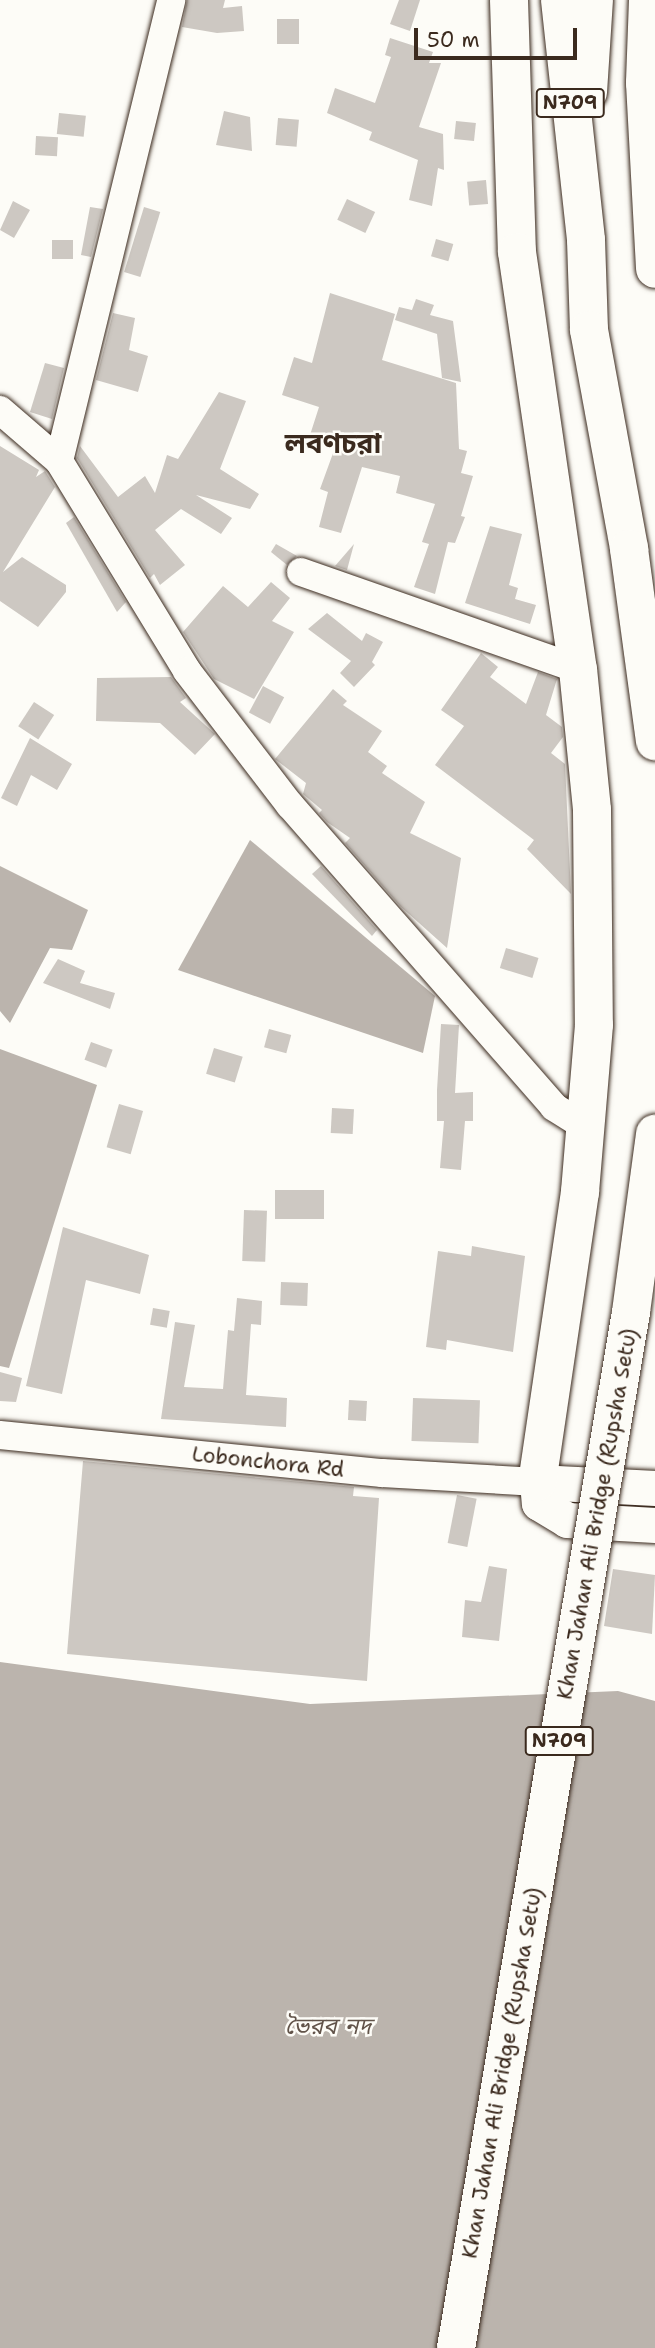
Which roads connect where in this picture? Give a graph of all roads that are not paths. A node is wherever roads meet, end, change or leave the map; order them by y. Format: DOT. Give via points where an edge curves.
graph roads {
  1 [pos="171,0"];
  2 [pos="509,0"];
  3 [pos="560,0"];
  4 [pos="594,0"];
  5 [pos="648,0"];
  6 [pos="581,206"];
  7 [pos="655,269"];
  8 [pos="0,411"];
  9 [pos="59,461"];
  10 [pos="301,572"];
  11 [pos="578,669"];
  12 [pos="655,741"];
  13 [pos="586,1128"];
  14 [pos="655,1134"];
  15 [pos="0,1435"];
  16 [pos="537,1482"];
  17 [pos="655,1488"];
  18 [pos="655,1525"];
  19 [pos="456,2348"];
  1 -- 9 [label="street"];
  2 -- 11 [label="highway" via="517,251"];
  3 -- 6 [label="highway, N709"];
  4 -- 6 [label="highway, N709"];
  5 -- 7 [label="highway" via="645,83"];
  6 -- 12 [label="highway, N709" via="589,331 629,549"];
  8 -- 9 [label="street"];
  9 -- 13 [label="street" via="187,671 282,794 554,1107"];
  10 -- 11 [label="street"];
  11 -- 13 [label="highway" via="592,810 594,1026"];
  13 -- 16 [label="highway"];
  14 -- 19 [label="highway, Khan Jahan Ali Bridge (Rupsha Setu) / N709, bridge" via="631,1312"];
  15 -- 16 [label="street, Lobonchora Rd" via="382,1473"];
  16 -- 17 [label="main road"];
  16 -- 18 [label="main road" via="539,1503 567,1520"];
}
